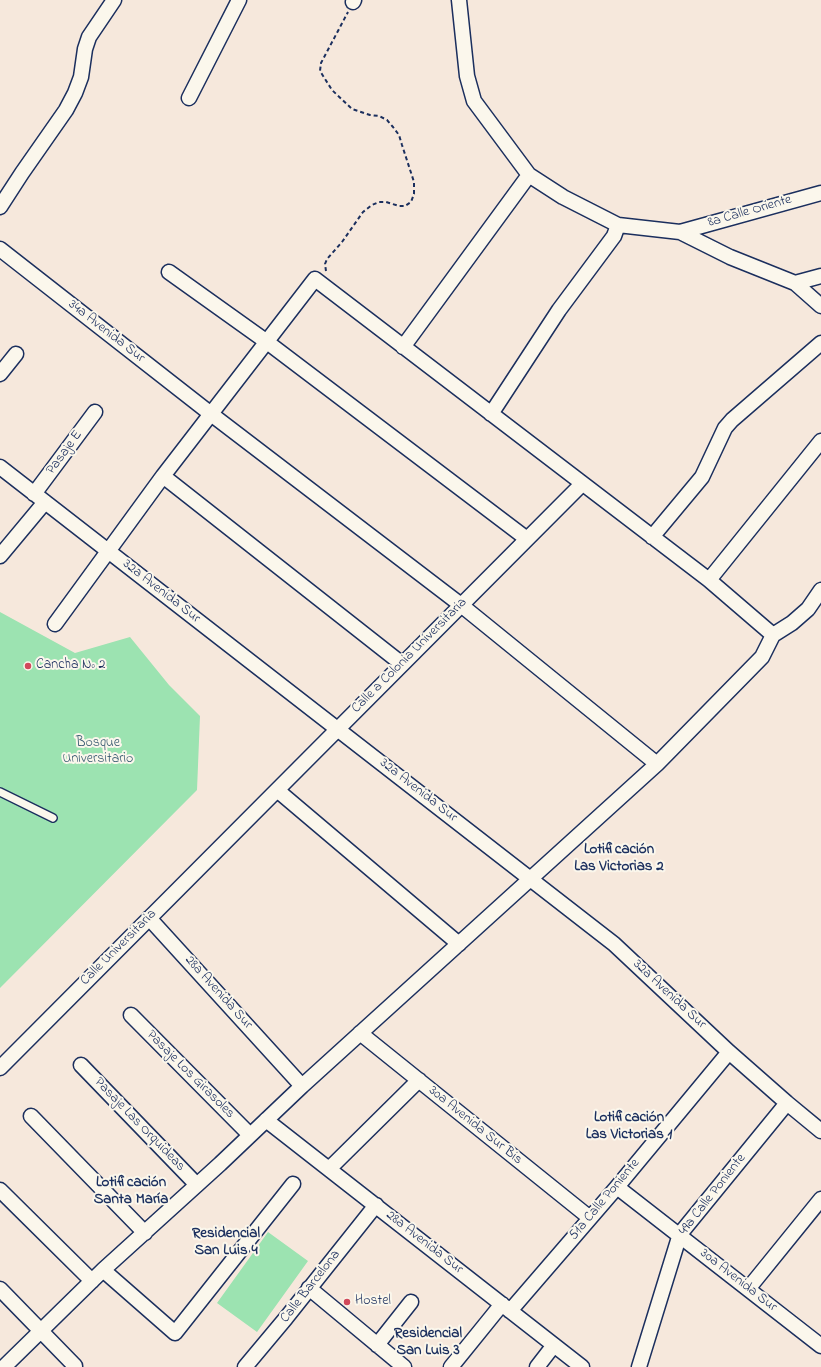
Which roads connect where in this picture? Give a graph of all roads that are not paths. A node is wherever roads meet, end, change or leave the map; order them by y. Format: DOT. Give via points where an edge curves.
graph roads {
  1 [pos="114,0"];
  2 [pos="240,0"];
  3 [pos="459,0"];
  4 [pos="189,98"];
  5 [pos="529,175"];
  6 [pos="821,192"];
  7 [pos="0,207"];
  8 [pos="618,225"];
  9 [pos="680,232"];
  10 [pos="0,249"];
  11 [pos="169,272"];
  12 [pos="821,276"];
  13 [pos="795,283"];
  14 [pos="821,306"];
  15 [pos="267,342"];
  16 [pos="821,343"];
  17 [pos="403,347"];
  18 [pos="16,354"];
  19 [pos="0,374"];
  20 [pos="94,412"];
  21 [pos="211,414"];
  22 [pos="491,414"];
  23 [pos="821,441"];
  24 [pos="0,467"];
  25 [pos="164,476"];
  26 [pos="582,484"];
  27 [pos="40,498"];
  28 [pos="652,537"];
  29 [pos="527,539"];
  30 [pos="109,552"];
  31 [pos="0,556"];
  32 [pos="709,580"];
  33 [pos="821,590"];
  34 [pos="461,605"];
  35 [pos="55,624"];
  36 [pos="773,635"];
  37 [pos="402,664"];
  38 [pos="338,729"];
  39 [pos="657,764"];
  40 [pos="277,790"];
  41 [pos="0,792"];
  42 [pos="53,818"];
  43 [pos="238,829"];
  44 [pos="531,878"];
  45 [pos="150,918"];
  46 [pos="459,944"];
  47 [pos="131,1014"];
  48 [pos="360,1033"];
  49 [pos="729,1052"];
  50 [pos="80,1065"];
  51 [pos="0,1068"];
  52 [pos="419,1080"];
  53 [pos="302,1086"];
  54 [pos="787,1103"];
  55 [pos="31,1116"];
  56 [pos="266,1120"];
  57 [pos="819,1126"];
  58 [pos="250,1135"];
  59 [pos="329,1169"];
  60 [pos="293,1184"];
  61 [pos="197,1185"];
  62 [pos="617,1187"];
  63 [pos="0,1190"];
  64 [pos="821,1199"];
  65 [pos="376,1206"];
  66 [pos="590,1218"];
  67 [pos="145,1232"];
  68 [pos="680,1234"];
  69 [pos="103,1270"];
  70 [pos="92,1281"];
  71 [pos="309,1288"];
  72 [pos="0,1289"];
  73 [pos="748,1289"];
  74 [pos="411,1302"];
  75 [pos="506,1307"];
  76 [pos="41,1330"];
  77 [pos="377,1345"];
  78 [pos="554,1345"];
  79 [pos="821,1346"];
  80 [pos="75,1366"];
  81 [pos="4,1367"];
  82 [pos="245,1367"];
  83 [pos="404,1367"];
  84 [pos="451,1367"];
  85 [pos="537,1367"];
  86 [pos="582,1367"];
  87 [pos="639,1367"];
  1 -- 7 [label="street" via="89,37 81,76 66,110"];
  2 -- 4 [label="street"];
  3 -- 5 [label="street" via="467,76 474,101"];
  5 -- 8 [label="street" via="563,197"];
  5 -- 17 [label="street"];
  6 -- 9 [label="street, 8a Calle Oriente"];
  8 -- 9 [label="street"];
  8 -- 22 [label="street" via="614,236 559,310"];
  9 -- 13 [label="street" via="730,257"];
  10 -- 21 [label="street, 34a Avenida Sur"];
  11 -- 15 [label="street"];
  12 -- 13 [label="street"];
  13 -- 14 [label="street"];
  15 -- 17 [label="street" via="315,279"];
  15 -- 21 [label="street"];
  15 -- 29 [label="street"];
  16 -- 28 [label="street" via="725,428 702,477"];
  17 -- 22 [label="street"];
  18 -- 19 [label="street"];
  20 -- 27 [label="street, Pasaje E"];
  21 -- 25 [label="street"];
  21 -- 34 [label="street, 34a Avenida Sur"];
  22 -- 26 [label="street"];
  23 -- 32 [label="street"];
  24 -- 27 [label="street, 32a Avenida Sur"];
  25 -- 30 [label="street"];
  25 -- 37 [label="street"];
  26 -- 28 [label="street"];
  26 -- 29 [label="street, Calle a Colonia Universitaria"];
  27 -- 30 [label="street, 32a Avenida Sur"];
  27 -- 31 [label="street, Pasaje E"];
  28 -- 32 [label="street"];
  29 -- 34 [label="street, Calle a Colonia Universitaria"];
  30 -- 35 [label="street"];
  30 -- 38 [label="street, 32a Avenida Sur"];
  32 -- 36 [label="street"];
  33 -- 36 [label="street" via="808,608 792,623"];
  34 -- 37 [label="street, Calle a Colonia Universitaria"];
  34 -- 39 [label="street, 34a Avenida Sur"];
  36 -- 39 [label="street" via="762,657"];
  37 -- 38 [label="street, Calle a Colonia Universitaria"];
  38 -- 40 [label="street, Calle a Colonia Universitaria"];
  38 -- 44 [label="street, 32a Avenida Sur"];
  39 -- 44 [label="street"];
  40 -- 43 [label="street, Calle a Colonia Universitaria"];
  40 -- 46 [label="street"];
  41 -- 42 [label="lane"];
  43 -- 45 [label="street, Calle Universitaria"];
  44 -- 46 [label="street"];
  44 -- 49 [label="street, 32a Avenida Sur" via="614,944"];
  45 -- 51 [label="street, Calle Universitaria"];
  45 -- 53 [label="street, 28a Avenida Sur"];
  46 -- 48 [label="street"];
  47 -- 58 [label="street, Pasaje Los Girasoles"];
  48 -- 52 [label="street, 30a Avenida Sur Bis"];
  48 -- 53 [label="street"];
  49 -- 54 [label="street, 32a Avenida Sur"];
  49 -- 62 [label="street, 51a Calle Poniente"];
  50 -- 61 [label="street, Pasaje Las Orquideas"];
  52 -- 59 [label="street"];
  52 -- 66 [label="street, 30a Avenida Sur Bis"];
  53 -- 56 [label="street"];
  54 -- 57 [label="street, 32a Avenida Sur"];
  54 -- 68 [label="street, 49a Calle Poniente"];
  55 -- 67 [label="street"];
  56 -- 58 [label="street"];
  56 -- 59 [label="street, 28a Avenida Sur"];
  58 -- 61 [label="street"];
  59 -- 65 [label="street, 28a Avenida Sur"];
  60 -- 69 [label="street" via="175,1333"];
  61 -- 67 [label="street"];
  62 -- 66 [label="street, 51a Calle Poniente"];
  62 -- 68 [label="street, 30a Avenida Sur"];
  63 -- 70 [label="street"];
  64 -- 73 [label="street"];
  65 -- 71 [label="street, Calle Barcelona"];
  65 -- 75 [label="street, 28a Avenida Sur"];
  66 -- 75 [label="street, 51a Calle Poniente"];
  67 -- 69 [label="street"];
  68 -- 73 [label="street, 30a Avenida Sur"];
  68 -- 87 [label="street, 49a Calle Poniente"];
  69 -- 70 [label="street"];
  70 -- 76 [label="street"];
  71 -- 77 [label="street"];
  71 -- 82 [label="street, Calle Barcelona"];
  72 -- 76 [label="street"];
  73 -- 79 [label="street, 30a Avenida Sur"];
  74 -- 77 [label="street"];
  75 -- 78 [label="street, 28a Avenida Sur"];
  75 -- 84 [label="street, 51a Calle Poniente"];
  76 -- 80 [label="street"];
  76 -- 81 [label="street"];
  77 -- 83 [label="street"];
  78 -- 85 [label="street"];
  78 -- 86 [label="street, 28a Avenida Sur"];
}
